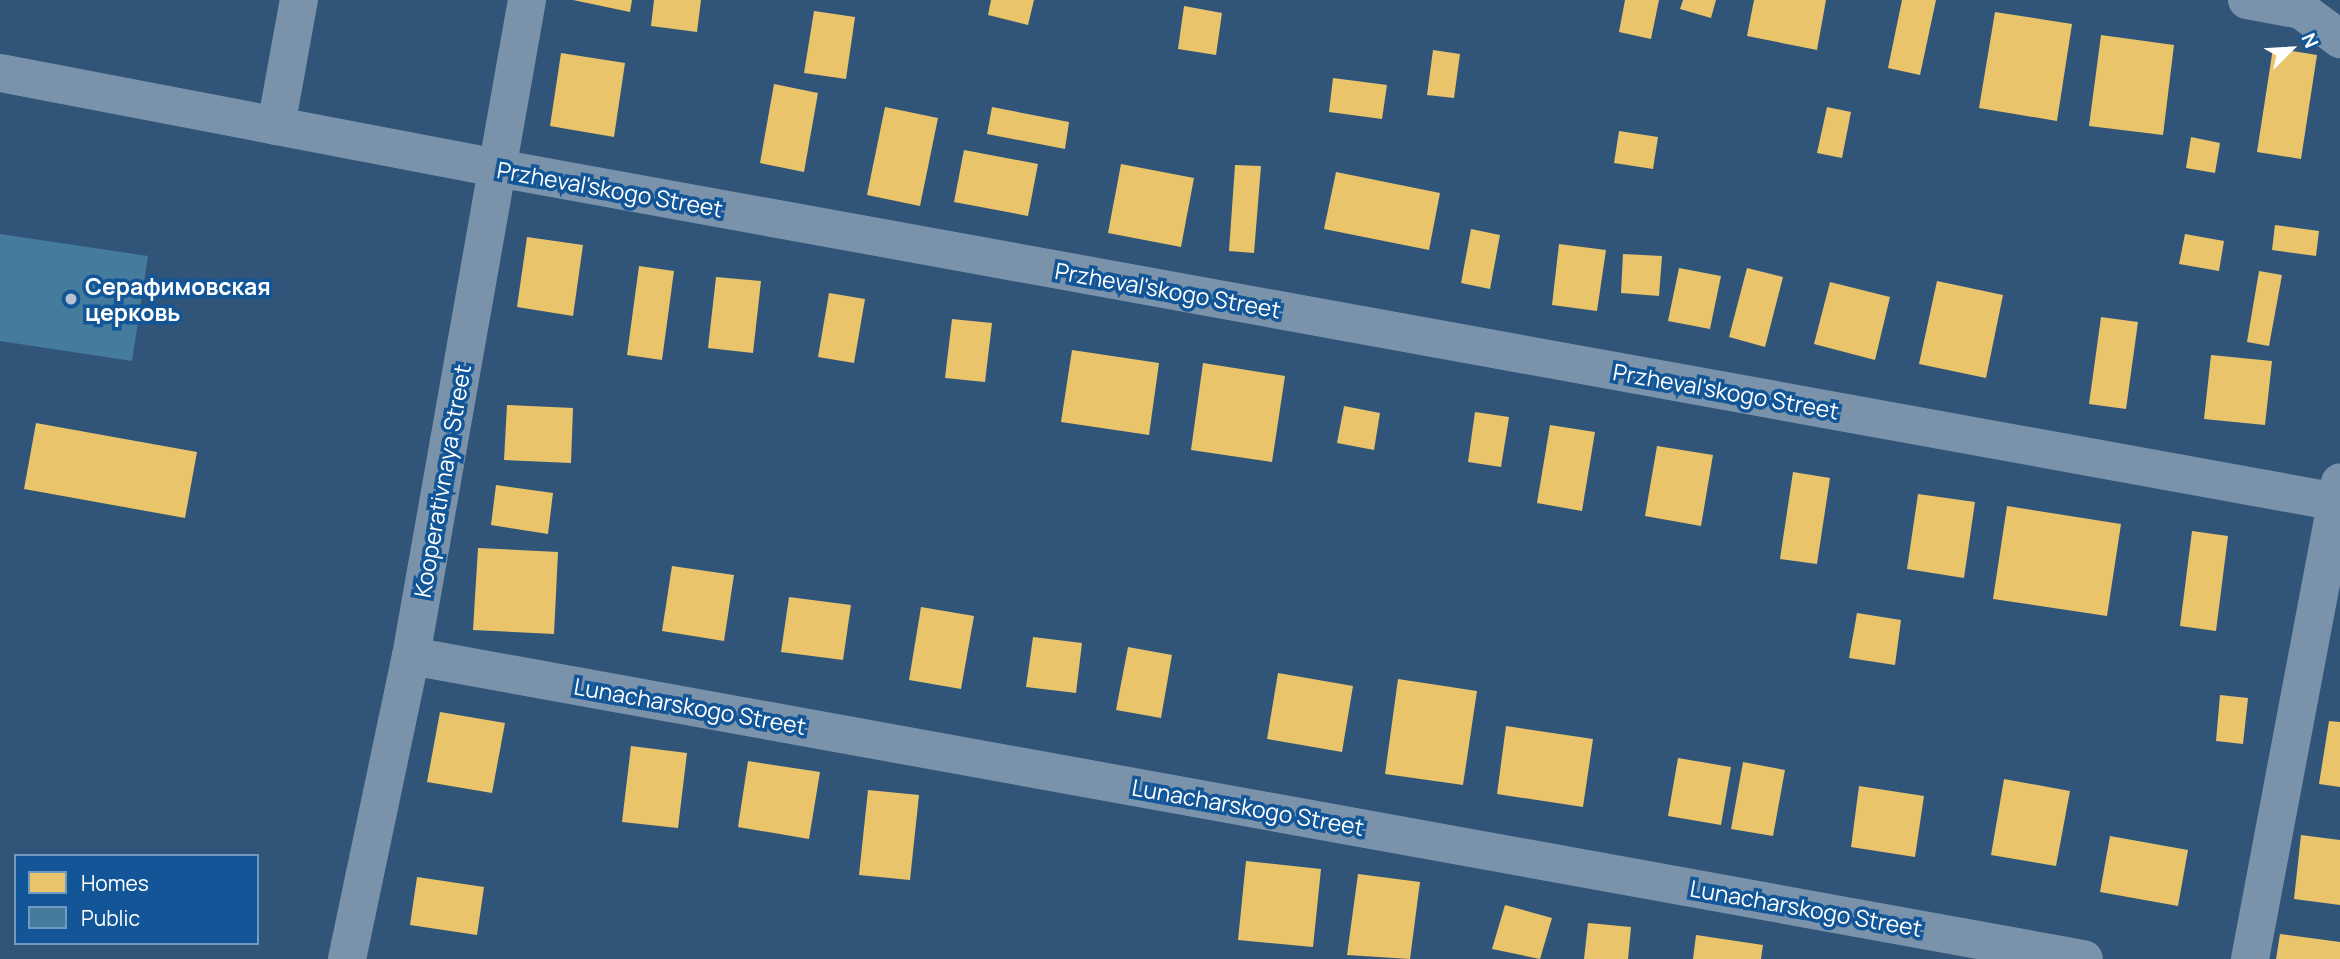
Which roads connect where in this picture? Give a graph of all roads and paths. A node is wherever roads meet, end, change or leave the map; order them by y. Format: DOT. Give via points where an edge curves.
graph roads {
  1 [pos="299,0"];
  2 [pos="527,0"];
  3 [pos="2247,0"];
  4 [pos="2340,39"];
  5 [pos="0,73"];
  6 [pos="276,126"];
  7 [pos="497,168"];
  8 [pos="2339,492"];
  9 [pos="411,656"];
  10 [pos="347,959"];
  11 [pos="2084,959"];
  12 [pos="2250,959"];
  1 -- 6 [label="street"];
  2 -- 7 [label="street, Kooperativnaya Street"];
  3 -- 4 [label="street" via="2301,10"];
  5 -- 6 [label="street, Przheval'skogo Street"];
  6 -- 7 [label="street, Przheval'skogo Street"];
  7 -- 8 [label="street, Przheval'skogo Street"];
  7 -- 9 [label="street, Kooperativnaya Street"];
  8 -- 12 [label="street"];
  9 -- 10 [label="street, Kooperativnaya Street"];
  9 -- 11 [label="street, Lunacharskogo Street"];
}
